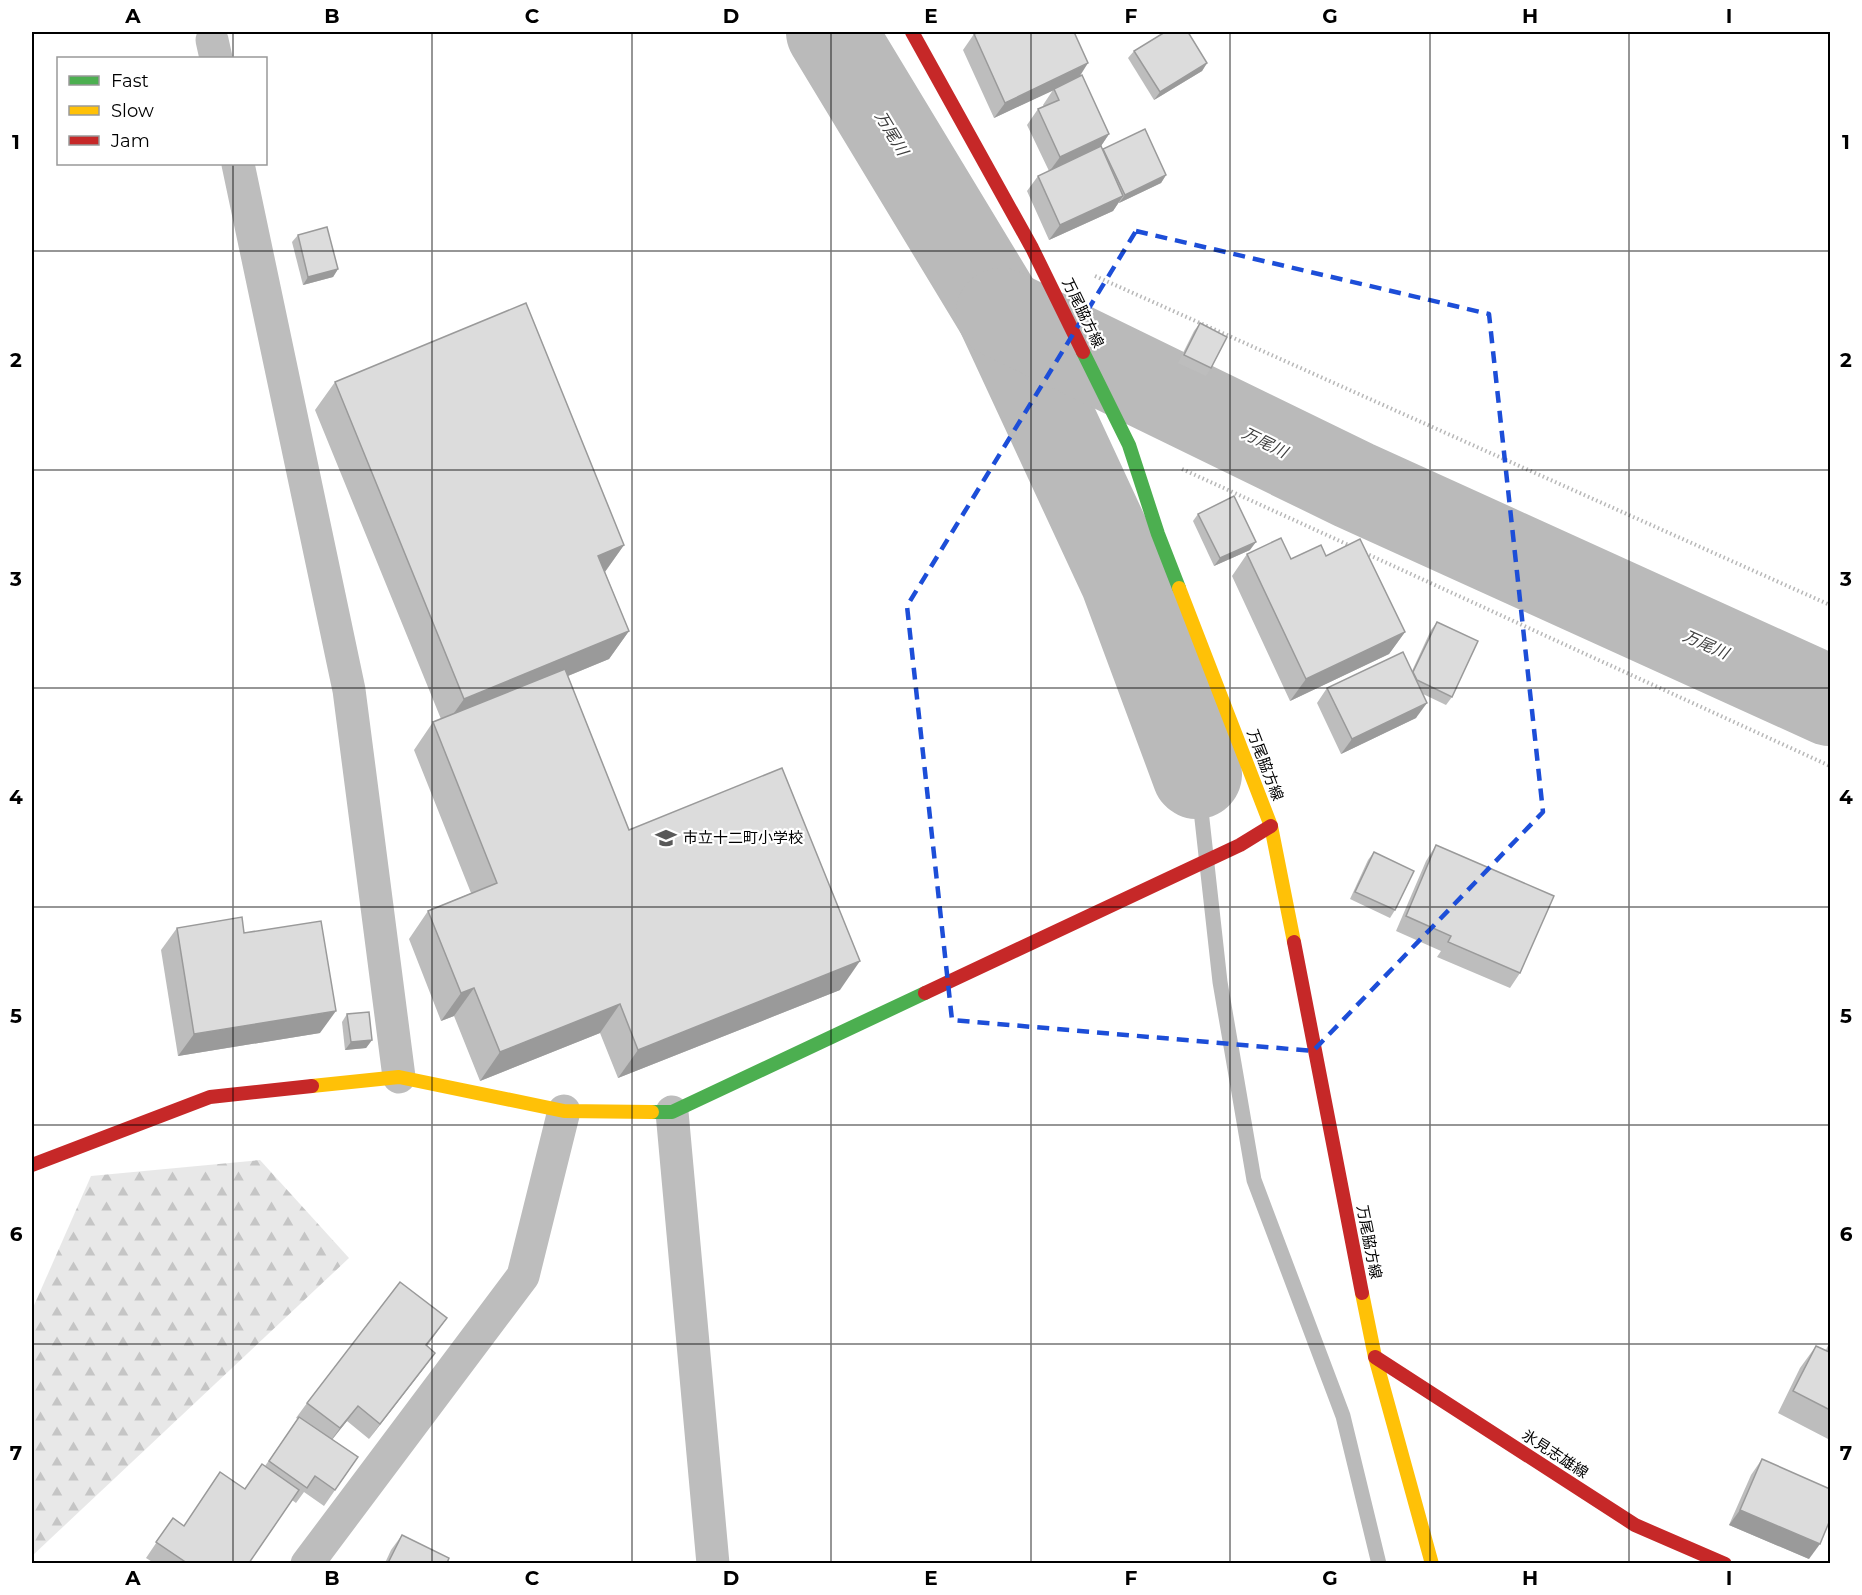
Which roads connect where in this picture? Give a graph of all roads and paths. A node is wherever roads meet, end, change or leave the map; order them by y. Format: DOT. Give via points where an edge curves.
graph roads {
  1 [pos="912,32"];
  2 [pos="238,165"];
  3 [pos="1032,248"];
  4 [pos="1129,445"];
  5 [pos="1830,605"];
  6 [pos="1830,766"];
  7 [pos="1271,826"];
  8 [pos="399,1077"];
  9 [pos="564,1111"];
  10 [pos="672,1112"];
  11 [pos="32,1165"];
  12 [pos="1375,1357"];
  13 [pos="307,1563"];
  14 [pos="713,1563"];
  15 [pos="1432,1563"];
  16 [pos="1725,1563"];
  1 -- 3 [label="main road, 万尾脇方線"];
  2 -- 8 [label="street" via="350,690"];
  3 -- 4 [label="main road, 万尾脇方線"];
  3 -- 5 [label="path"];
  4 -- 6 [label="path"];
  4 -- 7 [label="main road, 万尾脇方線" via="1158,534"];
  7 -- 10 [label="main road" via="1240,845"];
  7 -- 12 [label="main road, 万尾脇方線"];
  8 -- 9 [label="main road"];
  8 -- 11 [label="main road" via="210,1097"];
  9 -- 10 [label="main road"];
  9 -- 13 [label="street" via="523,1276"];
  10 -- 14 [label="street"];
  12 -- 15 [label="main road, 万尾脇方線"];
  12 -- 16 [label="main road, 氷見志雄線" via="1635,1525"];
}
